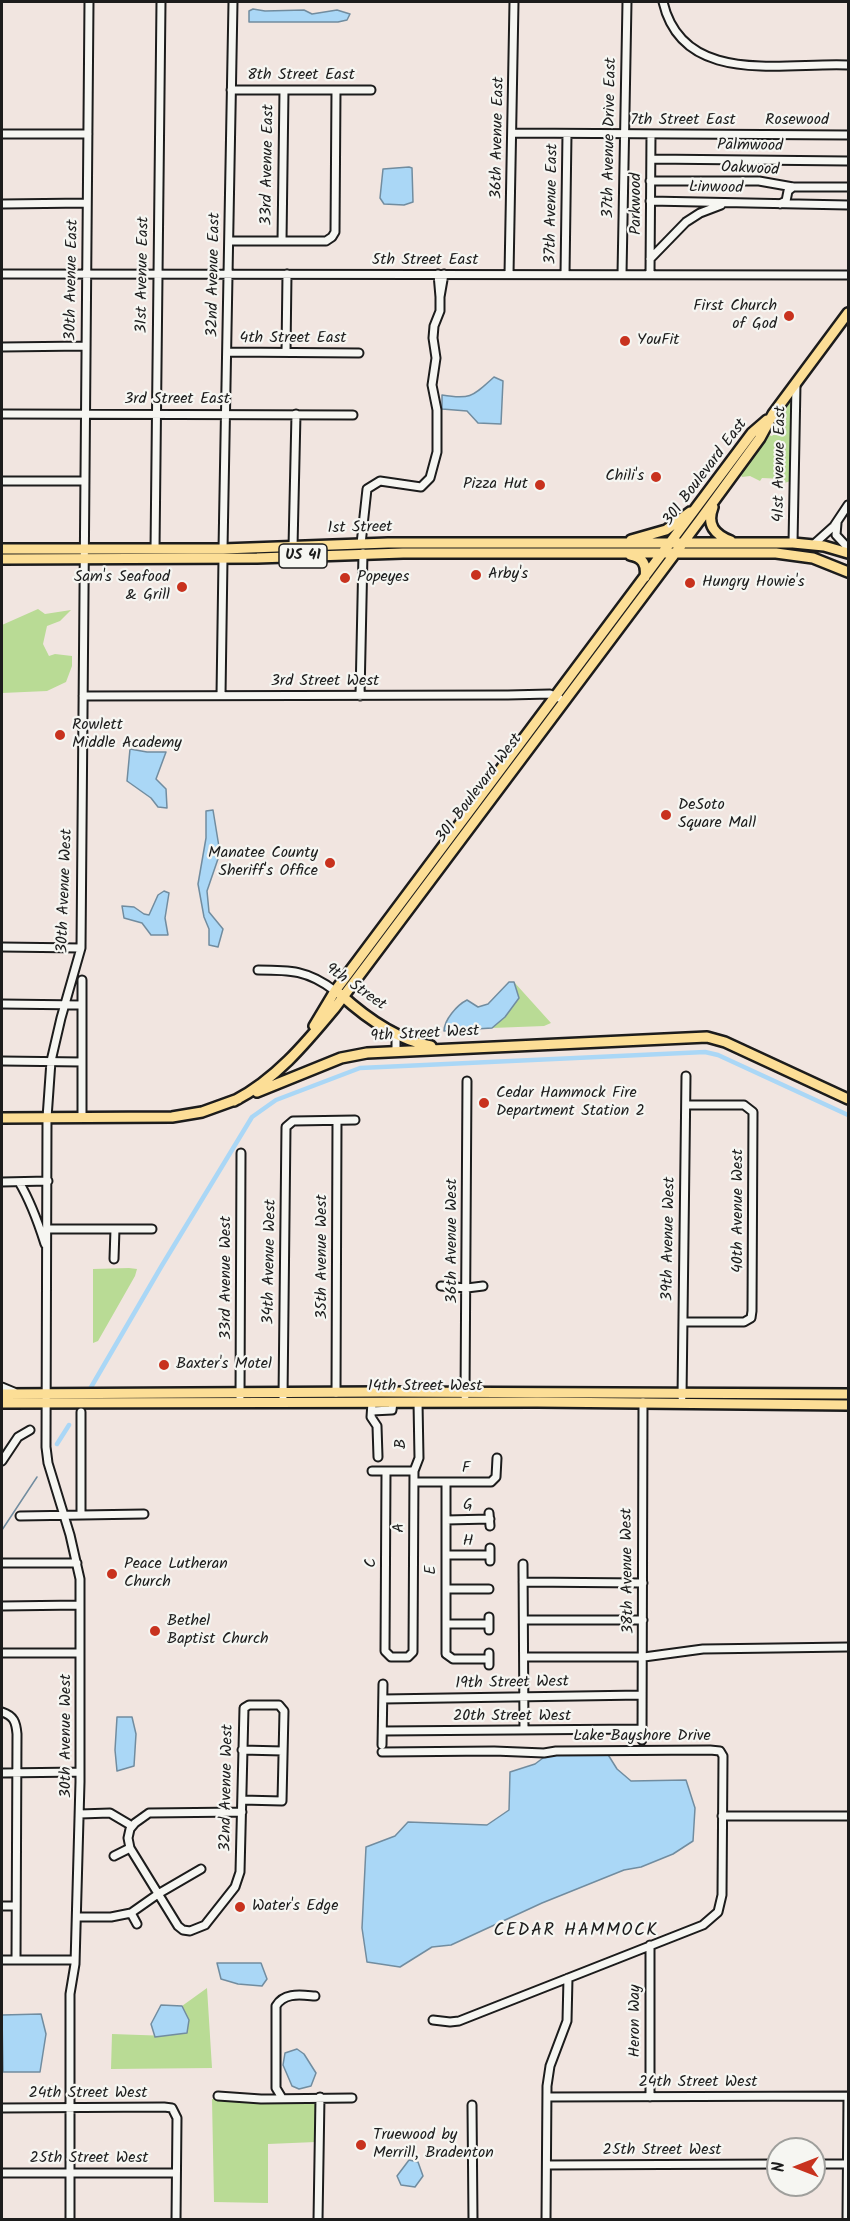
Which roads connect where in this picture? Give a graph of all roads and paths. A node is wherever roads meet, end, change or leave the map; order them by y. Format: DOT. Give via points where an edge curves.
graph roads {
  1 [pos="89,2"];
  2 [pos="161,2"];
  3 [pos="233,2"];
  4 [pos="514,2"];
  5 [pos="627,2"];
  6 [pos="663,2"];
  7 [pos="849,65"];
  8 [pos="231,90"];
  9 [pos="284,90"];
  10 [pos="336,90"];
  11 [pos="371,90"];
  12 [pos="2,134"];
  13 [pos="512,134"];
  14 [pos="567,134"];
  15 [pos="624,134"];
  16 [pos="651,134"];
  17 [pos="88,135"];
  18 [pos="746,135"];
  19 [pos="849,135"];
  20 [pos="651,159"];
  21 [pos="849,162"];
  22 [pos="650,181"];
  23 [pos="793,187"];
  24 [pos="849,187"];
  25 [pos="650,201"];
  26 [pos="87,203"];
  27 [pos="729,203"];
  28 [pos="2,204"];
  29 [pos="780,204"];
  30 [pos="849,205"];
  31 [pos="229,241"];
  32 [pos="282,241"];
  33 [pos="650,259"];
  34 [pos="2,274"];
  35 [pos="87,274"];
  36 [pos="158,274"];
  37 [pos="229,274"];
  38 [pos="287,274"];
  39 [pos="441,274"];
  40 [pos="509,274"];
  41 [pos="565,274"];
  42 [pos="622,274"];
  43 [pos="650,274"];
  44 [pos="849,275"];
  45 [pos="849,313"];
  46 [pos="85,346"];
  47 [pos="2,347"];
  48 [pos="227,352"];
  49 [pos="286,352"];
  50 [pos="359,352"];
  51 [pos="796,384"];
  52 [pos="2,414"];
  53 [pos="86,414"];
  54 [pos="156,414"];
  55 [pos="226,414"];
  56 [pos="296,414"];
  57 [pos="773,414"];
  58 [pos="353,415"];
  59 [pos="2,481"];
  60 [pos="85,481"];
  61 [pos="718,495"];
  62 [pos="701,503"];
  63 [pos="849,505"];
  64 [pos="837,523"];
  65 [pos="736,543"];
  66 [pos="682,544"];
  67 [pos="814,544"];
  68 [pos="293,547"];
  69 [pos="612,548"];
  70 [pos="849,548"];
  71 [pos="156,549"];
  72 [pos="362,549"];
  73 [pos="793,549"];
  74 [pos="670,550"];
  75 [pos="2,551"];
  76 [pos="849,553"];
  77 [pos="85,554"];
  78 [pos="224,555"];
  79 [pos="2,559"];
  80 [pos="849,572"];
  81 [pos="645,578"];
  82 [pos="221,695"];
  83 [pos="83,696"];
  84 [pos="360,696"];
  85 [pos="560,699"];
  86 [pos="2,947"];
  87 [pos="81,948"];
  88 [pos="258,970"];
  89 [pos="82,980"];
  90 [pos="339,994"];
  91 [pos="2,1004"];
  92 [pos="65,1005"];
  93 [pos="82,1005"];
  94 [pos="396,1034"];
  95 [pos="447,1048"];
  96 [pos="396,1051"];
  97 [pos="2,1061"];
  98 [pos="51,1061"];
  99 [pos="82,1062"];
  100 [pos="686,1076"];
  101 [pos="467,1081"];
  102 [pos="849,1099"];
  103 [pos="234,1101"];
  104 [pos="686,1105"];
  105 [pos="82,1117"];
  106 [pos="2,1118"];
  107 [pos="47,1118"];
  108 [pos="355,1120"];
  109 [pos="337,1121"];
  110 [pos="241,1153"];
  111 [pos="48,1181"];
  112 [pos="2,1182"];
  113 [pos="19,1182"];
  114 [pos="48,1229"];
  115 [pos="115,1229"];
  116 [pos="152,1229"];
  117 [pos="48,1256"];
  118 [pos="114,1259"];
  119 [pos="441,1286"];
  120 [pos="483,1287"];
  121 [pos="467,1288"];
  122 [pos="683,1322"];
  123 [pos="2,1387"];
  124 [pos="336,1393"];
  125 [pos="607,1393"];
  126 [pos="2,1394"];
  127 [pos="19,1394"];
  128 [pos="825,1394"];
  129 [pos="849,1394"];
  130 [pos="465,1397"];
  131 [pos="45,1398"];
  132 [pos="240,1398"];
  133 [pos="283,1398"];
  134 [pos="682,1398"];
  135 [pos="418,1402"];
  136 [pos="615,1402"];
  137 [pos="643,1402"];
  138 [pos="2,1403"];
  139 [pos="776,1404"];
  140 [pos="849,1405"];
  141 [pos="372,1406"];
  142 [pos="81,1412"];
  143 [pos="30,1430"];
  144 [pos="378,1457"];
  145 [pos="497,1458"];
  146 [pos="2,1461"];
  147 [pos="372,1471"];
  148 [pos="414,1471"];
  149 [pos="386,1472"];
  150 [pos="414,1482"];
  151 [pos="446,1482"];
  152 [pos="144,1514"];
  153 [pos="63,1515"];
  154 [pos="81,1515"];
  155 [pos="20,1516"];
  156 [pos="490,1519"];
  157 [pos="446,1520"];
  158 [pos="446,1555"];
  159 [pos="490,1555"];
  160 [pos="2,1563"];
  161 [pos="77,1563"];
  162 [pos="523,1564"];
  163 [pos="523,1582"];
  164 [pos="643,1583"];
  165 [pos="446,1589"];
  166 [pos="489,1589"];
  167 [pos="2,1605"];
  168 [pos="80,1605"];
  169 [pos="524,1620"];
  170 [pos="643,1620"];
  171 [pos="446,1624"];
  172 [pos="489,1624"];
  173 [pos="849,1647"];
  174 [pos="2,1653"];
  175 [pos="80,1653"];
  176 [pos="411,1656"];
  177 [pos="524,1657"];
  178 [pos="644,1657"];
  179 [pos="489,1659"];
  180 [pos="383,1684"];
  181 [pos="642,1695"];
  182 [pos="524,1697"];
  183 [pos="383,1699"];
  184 [pos="2,1712"];
  185 [pos="642,1729"];
  186 [pos="524,1730"];
  187 [pos="383,1731"];
  188 [pos="642,1740"];
  189 [pos="242,1750"];
  190 [pos="283,1751"];
  191 [pos="80,1772"];
  192 [pos="2,1773"];
  193 [pos="17,1773"];
  194 [pos="242,1800"];
  195 [pos="242,1812"];
  196 [pos="80,1814"];
  197 [pos="722,1816"];
  198 [pos="849,1816"];
  199 [pos="132,1826"];
  200 [pos="130,1848"];
  201 [pos="114,1856"];
  202 [pos="201,1869"];
  203 [pos="158,1894"];
  204 [pos="2,1906"];
  205 [pos="16,1906"];
  206 [pos="131,1913"];
  207 [pos="77,1917"];
  208 [pos="137,1924"];
  209 [pos="650,1946"];
  210 [pos="2,1960"];
  211 [pos="16,1960"];
  212 [pos="75,1960"];
  213 [pos="568,1978"];
  214 [pos="315,1996"];
  215 [pos="433,2020"];
  216 [pos="218,2096"];
  217 [pos="848,2096"];
  218 [pos="320,2097"];
  219 [pos="547,2097"];
  220 [pos="650,2097"];
  221 [pos="282,2098"];
  222 [pos="352,2098"];
  223 [pos="472,2105"];
  224 [pos="69,2107"];
  225 [pos="2,2108"];
  226 [pos="766,2164"];
  227 [pos="826,2164"];
  228 [pos="847,2164"];
  229 [pos="547,2165"];
  230 [pos="2,2173"];
  231 [pos="70,2173"];
  232 [pos="176,2173"];
  233 [pos="70,2220"];
  234 [pos="176,2220"];
  235 [pos="318,2220"];
  236 [pos="473,2220"];
  237 [pos="546,2220"];
  238 [pos="847,2220"];
  1 -- 17 [label="street, 30th Avenue East"];
  2 -- 36 [label="street, 31st Avenue East"];
  3 -- 8 [label="street, 32nd Avenue East"];
  4 -- 13 [label="street, 36th Avenue East"];
  5 -- 15 [label="street, 37th Avenue Drive East"];
  6 -- 7 [label="street" via="670,24 682,39 718,62"];
  8 -- 9 [label="street, 8th Street East"];
  8 -- 31 [label="street, 32nd Avenue East"];
  9 -- 10 [label="street, 8th Street East"];
  9 -- 32 [label="street, 33rd Avenue East"];
  10 -- 11 [label="street, 8th Street East"];
  10 -- 32 [label="street" via="334,232 326,241"];
  12 -- 17 [label="street"];
  13 -- 14 [label="street, 7th Street East"];
  13 -- 40 [label="street, 36th Avenue East"];
  14 -- 15 [label="street, 7th Street East"];
  14 -- 41 [label="street, 37th Avenue East"];
  15 -- 16 [label="street, 7th Street East"];
  15 -- 42 [label="street, 37th Avenue Drive East"];
  16 -- 18 [label="street, 7th Street East"];
  16 -- 20 [label="street, Parkwood"];
  17 -- 26 [label="street, 30th Avenue East"];
  18 -- 19 [label="street, Rosewood"];
  20 -- 21 [label="street, Palmwood"];
  20 -- 22 [label="street, Parkwood"];
  22 -- 23 [label="street, Oakwood" via="759,181"];
  22 -- 25 [label="street, Parkwood"];
  23 -- 24 [label="street, Oakwood"];
  23 -- 29 [label="street"];
  25 -- 27 [label="street, Linwood"];
  25 -- 33 [label="street, Parkwood"];
  26 -- 28 [label="street"];
  26 -- 35 [label="street, 30th Avenue East"];
  27 -- 29 [label="street, Linwood"];
  27 -- 33 [label="street" via="686,222"];
  29 -- 30 [label="street, Linwood"];
  31 -- 32 [label="street"];
  31 -- 37 [label="street, 32nd Avenue East"];
  33 -- 43 [label="street, Parkwood"];
  34 -- 35 [label="street, 5th Street East"];
  35 -- 36 [label="street, 5th Street East"];
  35 -- 46 [label="street, 30th Avenue East"];
  36 -- 37 [label="street, 5th Street East"];
  36 -- 54 [label="street, 31st Avenue East"];
  37 -- 38 [label="street, 5th Street East"];
  37 -- 48 [label="street, 32nd Avenue East"];
  38 -- 39 [label="street, 5th Street East"];
  38 -- 49 [label="street"];
  39 -- 40 [label="street, 5th Street East"];
  39 -- 72 [label="street" via="440,311 433,333 436,358 432,385 437,422 430,478 421,487 380,481 371,485 364,498"];
  40 -- 41 [label="street, 5th Street East"];
  41 -- 42 [label="street, 5th Street East"];
  42 -- 43 [label="street, 5th Street East"];
  43 -- 44 [label="street, 5th Street East"];
  45 -- 51 [label="main road, 301 Boulevard East"];
  46 -- 47 [label="street"];
  46 -- 53 [label="street, 30th Avenue East"];
  48 -- 49 [label="street, 4th Street East"];
  48 -- 55 [label="street, 32nd Avenue East"];
  49 -- 50 [label="street, 4th Street East"];
  51 -- 57 [label="main road, 301 Boulevard East"];
  51 -- 73 [label="street, 41st Avenue East"];
  52 -- 53 [label="street, 3rd Street East"];
  53 -- 54 [label="street, 3rd Street East"];
  53 -- 60 [label="street, 30th Avenue East"];
  54 -- 55 [label="street, 3rd Street East"];
  54 -- 71 [label="street, 31st Avenue East"];
  55 -- 56 [label="street, 3rd Street East"];
  55 -- 78 [label="street, 32nd Avenue East"];
  56 -- 58 [label="street, 3rd Street East"];
  56 -- 68 [label="street"];
  57 -- 61 [label="main road, 301 Boulevard East"];
  57 -- 62 [label="main road, 301 Boulevard East"];
  59 -- 60 [label="street"];
  60 -- 77 [label="street, 30th Avenue East"];
  61 -- 65 [label="main road" via="711,512 711,526 717,534"];
  61 -- 66 [label="main road, 301 Boulevard East"];
  62 -- 69 [label="main road" via="658,534"];
  62 -- 74 [label="main road, 301 Boulevard East"];
  63 -- 64 [label="street"];
  64 -- 67 [label="street"];
  64 -- 70 [label="street" via="838,538"];
  65 -- 66 [label="main road, US 41"];
  65 -- 73 [label="main road, US 41"];
  66 -- 74 [label="main road, 301 Boulevard East"];
  67 -- 73 [label="main road, US 41"];
  67 -- 76 [label="main road, US 41"];
  68 -- 72 [label="main road, 1st Street / US 41"];
  68 -- 78 [label="main road, 1st Street" via="289,552"];
  69 -- 72 [label="main road, 1st Street / US 41"];
  69 -- 72 [label="main road, 1st Street / US 41" via="437,544 423,548"];
  69 -- 74 [label="main road, 1st Street / US 41"];
  69 -- 81 [label="main road" via="642,560"];
  71 -- 77 [label="main road, 1st Street / US 41"];
  71 -- 78 [label="main road, 1st Street / US 41"];
  72 -- 78 [label="main road, 1st Street / US 41" via="300,556"];
  72 -- 84 [label="street"];
  73 -- 74 [label="main road, US 41"];
  73 -- 80 [label="main road, US 41"];
  74 -- 81 [label="main road, 301 Boulevard West"];
  74 -- 85 [label="main road, 301 Boulevard West"];
  75 -- 77 [label="main road, 1st Street / US 41"];
  77 -- 78 [label="main road, 1st Street / US 41"];
  77 -- 79 [label="main road, 1st Street / US 41"];
  77 -- 83 [label="street, 30th Avenue West"];
  78 -- 82 [label="street"];
  81 -- 85 [label="main road, 301 Boulevard West"];
  82 -- 83 [label="street, 3rd Street West"];
  82 -- 84 [label="street, 3rd Street West"];
  83 -- 87 [label="street, 30th Avenue West"];
  84 -- 85 [label="street, 3rd Street West" via="544,693"];
  85 -- 90 [label="main road, 301 Boulevard West"];
  86 -- 87 [label="street"];
  87 -- 92 [label="street, 30th Avenue West"];
  88 -- 90 [label="street, 9th Street" via="299,971"];
  89 -- 93 [label="street"];
  90 -- 94 [label="main road, 9th Street"];
  90 -- 103 [label="main road, 301 Boulevard West" via="304,1042 271,1077"];
  91 -- 92 [label="street"];
  92 -- 93 [label="street"];
  92 -- 98 [label="street, 30th Avenue West"];
  93 -- 99 [label="street"];
  94 -- 95 [label="main road, 9th Street" via="420,1044"];
  94 -- 96 [label="street"];
  95 -- 96 [label="main road, 9th Street West"];
  95 -- 102 [label="main road, 9th Street West" via="707,1037"];
  96 -- 103 [label="main road, 9th Street West" via="341,1058"];
  97 -- 98 [label="street"];
  98 -- 99 [label="street"];
  98 -- 107 [label="street, 30th Avenue West"];
  99 -- 105 [label="street"];
  100 -- 104 [label="street, 39th Avenue West"];
  101 -- 121 [label="street, 36th Avenue West"];
  103 -- 105 [label="main road, 9th Street West" via="182,1116"];
  104 -- 122 [label="street, 39th Avenue West"];
  104 -- 122 [label="street, 40th Avenue West" via="748,1107 753,1112 752,1311 747,1321"];
  105 -- 107 [label="main road, 9th Street West"];
  106 -- 107 [label="main road, 9th Street West"];
  107 -- 111 [label="street, 30th Avenue West"];
  108 -- 109 [label="street"];
  109 -- 124 [label="street, 35th Avenue West"];
  109 -- 133 [label="street, 34th Avenue West" via="293,1121 286,1127"];
  110 -- 132 [label="street, 33rd Avenue West"];
  111 -- 113 [label="street"];
  111 -- 114 [label="street, 30th Avenue West"];
  112 -- 113 [label="street"];
  113 -- 117 [label="street, 30th Avenue West" via="37,1219"];
  114 -- 115 [label="street"];
  114 -- 117 [label="street, 30th Avenue West"];
  115 -- 116 [label="street"];
  115 -- 118 [label="street"];
  117 -- 131 [label="street, 30th Avenue West"];
  119 -- 121 [label="street"];
  120 -- 121 [label="street"];
  121 -- 130 [label="street, 36th Avenue West"];
  122 -- 134 [label="street, 39th Avenue West"];
  123 -- 127 [label="street"];
  124 -- 130 [label="main road, 14th Street West"];
  124 -- 133 [label="main road, 14th Street West"];
  125 -- 130 [label="main road, 14th Street West"];
  125 -- 134 [label="main road, 14th Street West"];
  125 -- 136 [label="street"];
  126 -- 127 [label="main road, 14th Street West"];
  127 -- 131 [label="main road, 14th Street West"];
  128 -- 129 [label="main road, 14th Street West"];
  128 -- 134 [label="main road, 14th Street West"];
  128 -- 139 [label="main road" via="819,1400"];
  130 -- 135 [label="main road, 14th Street West"];
  130 -- 136 [label="main road, 14th Street West"];
  131 -- 132 [label="main road, 14th Street West"];
  131 -- 138 [label="main road, 14th Street West"];
  131 -- 153 [label="street, 30th Avenue West" via="48,1463"];
  132 -- 133 [label="main road, 14th Street West"];
  133 -- 141 [label="main road, 14th Street West"];
  134 -- 137 [label="main road, 14th Street West"];
  134 -- 139 [label="main road, 14th Street West"];
  135 -- 141 [label="main road, 14th Street West"];
  135 -- 148 [label="street, A" via="418,1458"];
  136 -- 137 [label="main road, 14th Street West"];
  137 -- 164 [label="street, 38th Avenue West"];
  139 -- 140 [label="main road, 14th Street West"];
  141 -- 144 [label="street"];
  142 -- 154 [label="street"];
  143 -- 146 [label="street" via="18,1437"];
  145 -- 151 [label="street, F" via="493,1481"];
  147 -- 149 [label="street"];
  148 -- 149 [label="street"];
  148 -- 150 [label="street, A"];
  149 -- 176 [label="street, C" via="386,1654"];
  150 -- 151 [label="street, F"];
  150 -- 176 [label="street, A"];
  151 -- 157 [label="street, E"];
  152 -- 154 [label="street"];
  153 -- 154 [label="street"];
  153 -- 155 [label="street"];
  153 -- 161 [label="street, 30th Avenue West"];
  156 -- 157 [label="street, G"];
  157 -- 158 [label="street, E"];
  158 -- 159 [label="street, H"];
  158 -- 165 [label="street, E"];
  160 -- 161 [label="street"];
  161 -- 168 [label="street, 30th Avenue West"];
  162 -- 163 [label="street"];
  163 -- 164 [label="street"];
  163 -- 169 [label="street"];
  164 -- 170 [label="street, 38th Avenue West"];
  165 -- 166 [label="street"];
  165 -- 171 [label="street, E"];
  167 -- 168 [label="street"];
  168 -- 175 [label="street, 30th Avenue West"];
  169 -- 170 [label="street"];
  169 -- 177 [label="street"];
  170 -- 178 [label="street, 38th Avenue West"];
  171 -- 172 [label="street"];
  171 -- 179 [label="street, E" via="448,1657"];
  173 -- 178 [label="street" via="703,1648"];
  174 -- 175 [label="street"];
  175 -- 191 [label="street, 30th Avenue West"];
  177 -- 178 [label="street"];
  177 -- 182 [label="street"];
  178 -- 181 [label="street, 38th Avenue West"];
  180 -- 183 [label="street"];
  181 -- 182 [label="street, 19th Street West"];
  181 -- 185 [label="street, 38th Avenue West"];
  182 -- 183 [label="street, 19th Street West"];
  182 -- 186 [label="street"];
  183 -- 187 [label="street"];
  184 -- 193 [label="street" via="17,1725"];
  185 -- 186 [label="street, 20th Street West"];
  185 -- 188 [label="street, 38th Avenue West"];
  186 -- 187 [label="street, 20th Street West"];
  187 -- 197 [label="street, Lake Bayshore Drive" via="382,1748 544,1753 717,1750 723,1756"];
  189 -- 190 [label="street"];
  189 -- 190 [label="street, 32nd Avenue West" via="243,1710 246,1706 276,1704 283,1708"];
  189 -- 194 [label="street, 32nd Avenue West"];
  190 -- 194 [label="street" via="282,1801"];
  191 -- 193 [label="street"];
  191 -- 196 [label="street, 30th Avenue West"];
  192 -- 193 [label="street"];
  193 -- 205 [label="street"];
  194 -- 195 [label="street, 32nd Avenue West"];
  195 -- 199 [label="street" via="152,1813"];
  195 -- 203 [label="street, 32nd Avenue West" via="240,1872 235,1887 207,1922 186,1930 178,1926"];
  196 -- 199 [label="street" via="110,1813"];
  196 -- 207 [label="street, 30th Avenue West"];
  197 -- 198 [label="street"];
  197 -- 209 [label="street, Lake Bayshore Drive" via="723,1889 718,1912 703,1925"];
  199 -- 200 [label="street"];
  200 -- 201 [label="street"];
  200 -- 203 [label="street"];
  202 -- 203 [label="street"];
  203 -- 206 [label="street"];
  204 -- 205 [label="street"];
  205 -- 211 [label="street"];
  206 -- 207 [label="street"];
  206 -- 208 [label="street"];
  207 -- 212 [label="street, 30th Avenue West"];
  209 -- 213 [label="street, Lake Bayshore Drive"];
  209 -- 220 [label="street, Heron Way"];
  210 -- 211 [label="street"];
  211 -- 212 [label="street"];
  212 -- 224 [label="street, 30th Avenue West" via="70,1994"];
  213 -- 215 [label="street, Lake Bayshore Drive" via="459,2021"];
  213 -- 219 [label="street" via="567,2021 550,2066"];
  214 -- 221 [label="street" via="287,1996 277,2004 276,2088"];
  216 -- 221 [label="street"];
  217 -- 220 [label="street, 24th Street West"];
  217 -- 228 [label="street"];
  218 -- 221 [label="street"];
  218 -- 222 [label="street"];
  218 -- 235 [label="street"];
  219 -- 220 [label="street, 24th Street West"];
  219 -- 229 [label="street"];
  223 -- 236 [label="street"];
  224 -- 225 [label="street, 24th Street West"];
  224 -- 231 [label="street, 30th Avenue West"];
  224 -- 232 [label="street, 24th Street West" via="173,2110 177,2118"];
  226 -- 229 [label="street, 25th Street West"];
  227 -- 228 [label="street"];
  228 -- 238 [label="street"];
  229 -- 237 [label="street"];
  230 -- 231 [label="street, 25th Street West"];
  231 -- 232 [label="street, 25th Street West"];
  231 -- 233 [label="street, 30th Avenue West"];
  232 -- 234 [label="street"];
}
